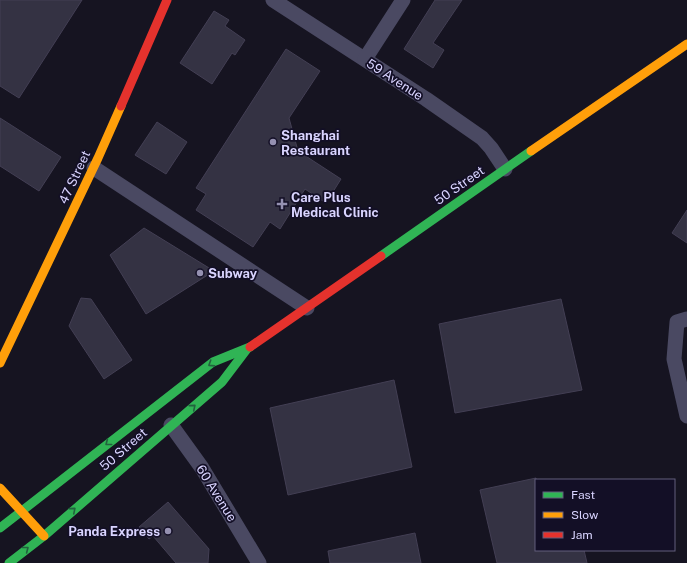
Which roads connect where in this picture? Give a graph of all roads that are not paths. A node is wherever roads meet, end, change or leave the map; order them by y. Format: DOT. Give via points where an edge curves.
graph roads {
  1 [pos="167,0"];
  2 [pos="273,0"];
  3 [pos="403,0"];
  4 [pos="687,44"];
  5 [pos="365,59"];
  6 [pos="94,168"];
  7 [pos="505,169"];
  8 [pos="307,308"];
  9 [pos="687,319"];
  10 [pos="247,349"];
  11 [pos="0,363"];
  12 [pos="687,416"];
  13 [pos="171,425"];
  14 [pos="0,488"];
  15 [pos="22,511"];
  16 [pos="0,528"];
  17 [pos="44,536"];
  18 [pos="9,563"];
  19 [pos="259,563"];
  1 -- 6 [label="main road, 47 Street"];
  2 -- 5 [label="street, 59 Avenue"];
  3 -- 5 [label="street"];
  4 -- 7 [label="main road, 50 Street"];
  5 -- 7 [label="street, 59 Avenue" via="482,138"];
  6 -- 8 [label="street"];
  6 -- 11 [label="main road, 47 Street"];
  7 -- 8 [label="main road, 50 Street"];
  8 -- 10 [label="main road, 50 Street"];
  9 -- 12 [label="street" via="677,322 674,359"];
  13 -- 10 [label="main road, 50 Street, one-way" via="222,382"];
  10 -- 15 [label="main road, 50 Street, one-way" via="213,362"];
  17 -- 13 [label="main road, 50 Street, one-way"];
  13 -- 19 [label="street, 60 Avenue" via="202,468"];
  14 -- 15 [label="main road"];
  15 -- 16 [label="main road, 50 Street"];
  15 -- 17 [label="main road"];
  18 -- 17 [label="main road, 50 Street, one-way"];
}
